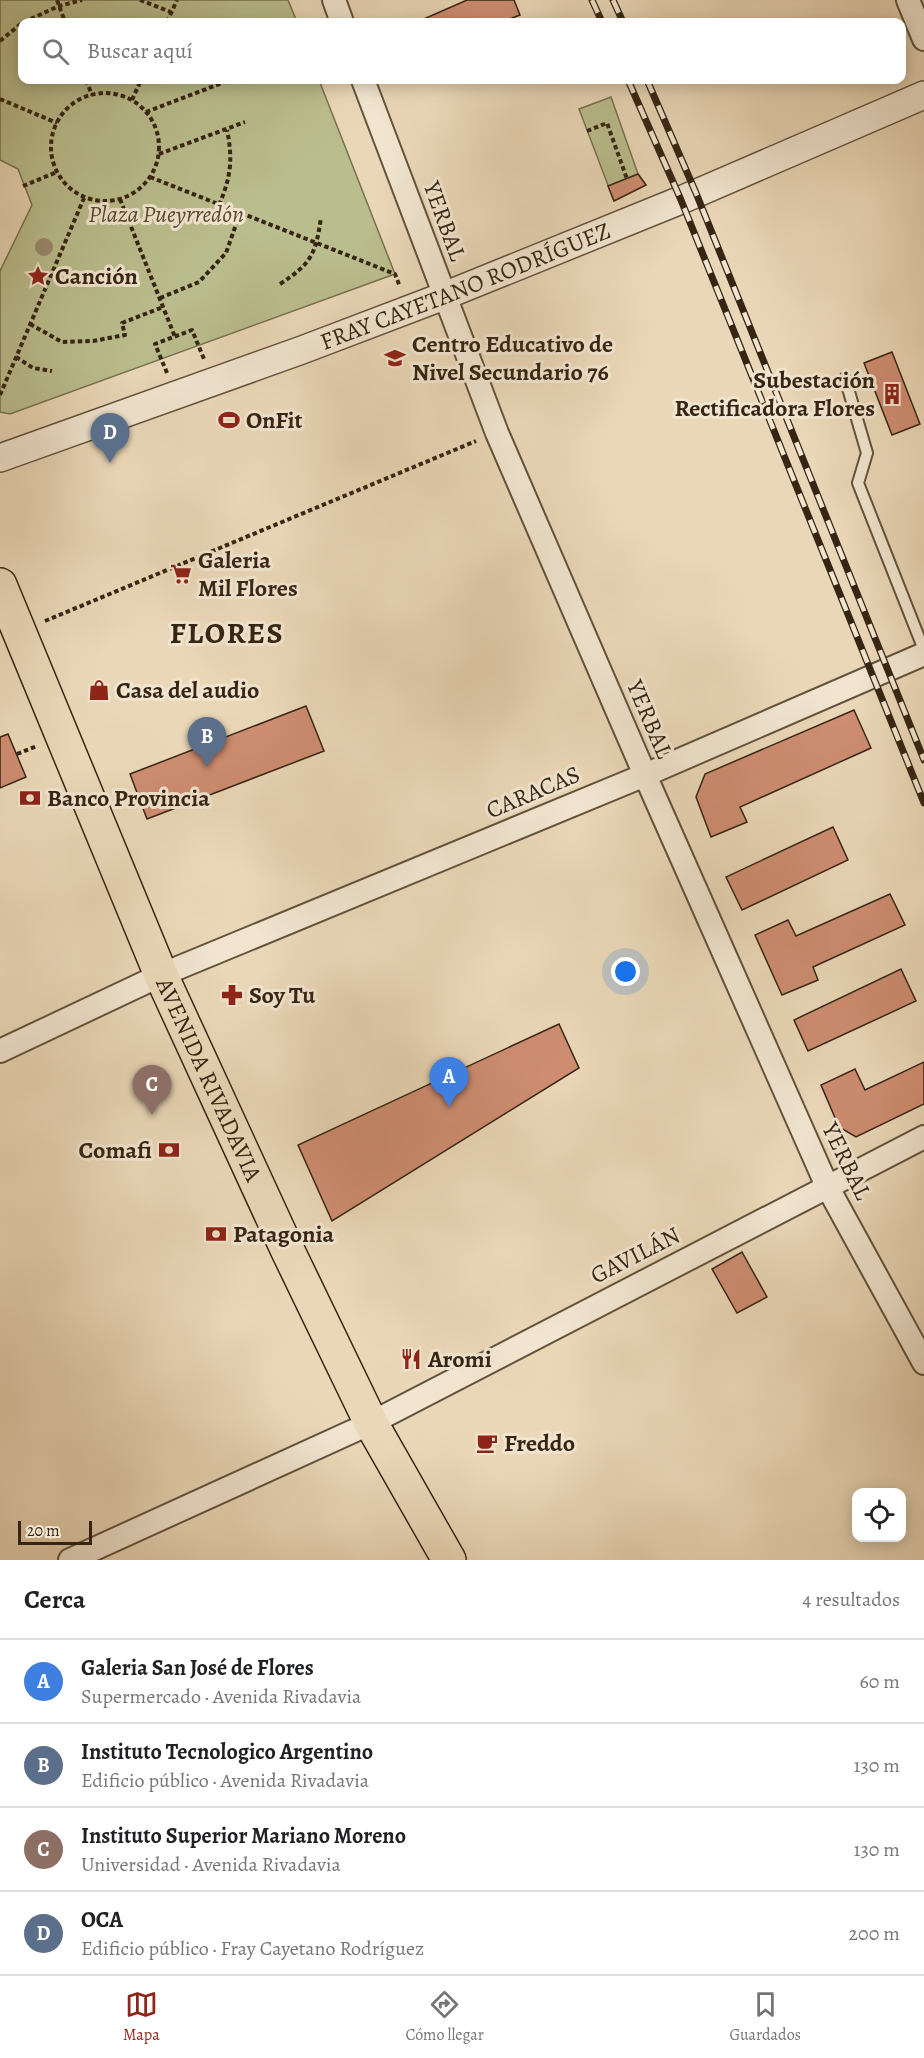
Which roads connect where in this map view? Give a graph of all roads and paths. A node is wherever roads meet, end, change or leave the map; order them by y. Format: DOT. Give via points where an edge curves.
graph roads {
  1 [pos="57,0"];
  2 [pos="82,0"];
  3 [pos="140,0"];
  4 [pos="177,0"];
  5 [pos="334,0"];
  6 [pos="908,0"];
  7 [pos="59,6"];
  8 [pos="171,12"];
  9 [pos="34,18"];
  10 [pos="64,18"];
  11 [pos="169,18"];
  12 [pos="341,18"];
  13 [pos="18,27"];
  14 [pos="924,39"];
  15 [pos="0,41"];
  16 [pos="88,84"];
  17 [pos="139,84"];
  18 [pos="219,84"];
  19 [pos="364,84"];
  20 [pos="213,86"];
  21 [pos="92,95"];
  22 [pos="924,95"];
  23 [pos="0,99"];
  24 [pos="132,100"];
  25 [pos="146,112"];
  26 [pos="245,122"];
  27 [pos="57,123"];
  28 [pos="226,129"];
  29 [pos="587,131"];
  30 [pos="158,154"];
  31 [pos="57,172"];
  32 [pos="150,177"];
  33 [pos="627,178"];
  34 [pos="23,186"];
  35 [pos="84,198"];
  36 [pos="120,199"];
  37 [pos="219,205"];
  38 [pos="240,213"];
  39 [pos="321,217"];
  40 [pos="318,244"];
  41 [pos="280,284"];
  42 [pos="444,297"];
  43 [pos="160,298"];
  44 [pos="163,307"];
  45 [pos="408,310"];
  46 [pos="30,324"];
  47 [pos="175,337"];
  48 [pos="16,357"];
  49 [pos="52,371"];
  50 [pos="844,378"];
  51 [pos="211,383"];
  52 [pos="0,395"];
  53 [pos="176,396"];
  54 [pos="497,433"];
  55 [pos="0,458"];
  56 [pos="0,585"];
  57 [pos="20,632"];
  58 [pos="924,652"];
  59 [pos="645,775"];
  60 [pos="162,975"];
  61 [pos="0,1051"];
  62 [pos="924,1137"];
  63 [pos="827,1186"];
  64 [pos="924,1363"];
  65 [pos="371,1423"];
  66 [pos="70,1560"];
  67 [pos="449,1560"];
  1 -- 7 [label="path"];
  2 -- 7 [label="path"];
  3 -- 8 [label="path"];
  4 -- 8 [label="path"];
  5 -- 12 [label="street"];
  6 -- 14 [label="street"];
  7 -- 9 [label="path"];
  7 -- 10 [label="path"];
  8 -- 11 [label="path"];
  13 -- 15 [label="path"];
  16 -- 21 [label="path"];
  17 -- 24 [label="path"];
  18 -- 20 [label="path"];
  19 -- 42 [label="street, YERBAL"];
  20 -- 25 [label="path"];
  21 -- 24 [label="path" via="105,93"];
  21 -- 27 [label="path" via="77,101"];
  22 -- 42 [label="street, FRAY CAYETANO RODRÍGUEZ"];
  23 -- 27 [label="path"];
  24 -- 25 [label="path"];
  25 -- 30 [label="path" via="154,125"];
  26 -- 28 [label="path"];
  27 -- 31 [label="path" via="51,153"];
  28 -- 30 [label="path"];
  28 -- 37 [label="path" via="231,151 229,181"];
  29 -- 33 [label="path" via="607,123"];
  30 -- 32 [label="path"];
  31 -- 34 [label="path"];
  31 -- 35 [label="path" via="72,191"];
  32 -- 36 [label="path" via="137,191"];
  32 -- 37 [label="path"];
  35 -- 36 [label="path" via="102,202"];
  35 -- 46 [label="path"];
  36 -- 43 [label="path"];
  37 -- 38 [label="path"];
  38 -- 40 [label="path"];
  38 -- 43 [label="path" via="226,253 199,282"];
  39 -- 40 [label="path"];
  40 -- 41 [label="path" via="302,270"];
  40 -- 45 [label="path" via="395,274"];
  42 -- 45 [label="street, FRAY CAYETANO RODRÍGUEZ"];
  42 -- 54 [label="street, YERBAL"];
  43 -- 44 [label="path"];
  44 -- 46 [label="path" via="122,323 125,335 93,341 62,342"];
  44 -- 47 [label="path"];
  45 -- 51 [label="street, FRAY CAYETANO RODRÍGUEZ"];
  46 -- 48 [label="path"];
  47 -- 51 [label="path" via="192,330"];
  47 -- 53 [label="path" via="155,344"];
  48 -- 49 [label="path" via="33,368"];
  48 -- 52 [label="path"];
  50 -- 58 [label="lane" via="867,453 858,483"];
  51 -- 53 [label="street, FRAY CAYETANO RODRÍGUEZ"];
  53 -- 55 [label="street, FRAY CAYETANO RODRÍGUEZ"];
  54 -- 57 [label="path"];
  54 -- 59 [label="street, YERBAL"];
  56 -- 57 [label="main road, AVENIDA RIVADAVIA"];
  57 -- 60 [label="main road, AVENIDA RIVADAVIA"];
  58 -- 59 [label="street, CARACAS"];
  59 -- 60 [label="street, CARACAS"];
  59 -- 63 [label="street, YERBAL"];
  60 -- 61 [label="street, CARACAS"];
  60 -- 65 [label="main road, AVENIDA RIVADAVIA"];
  62 -- 63 [label="street, GAVILÁN"];
  63 -- 64 [label="street, YERBAL"];
  63 -- 65 [label="street, GAVILÁN"];
  65 -- 66 [label="street, GAVILÁN"];
  65 -- 67 [label="main road, AVENIDA RIVADAVIA"];
}
